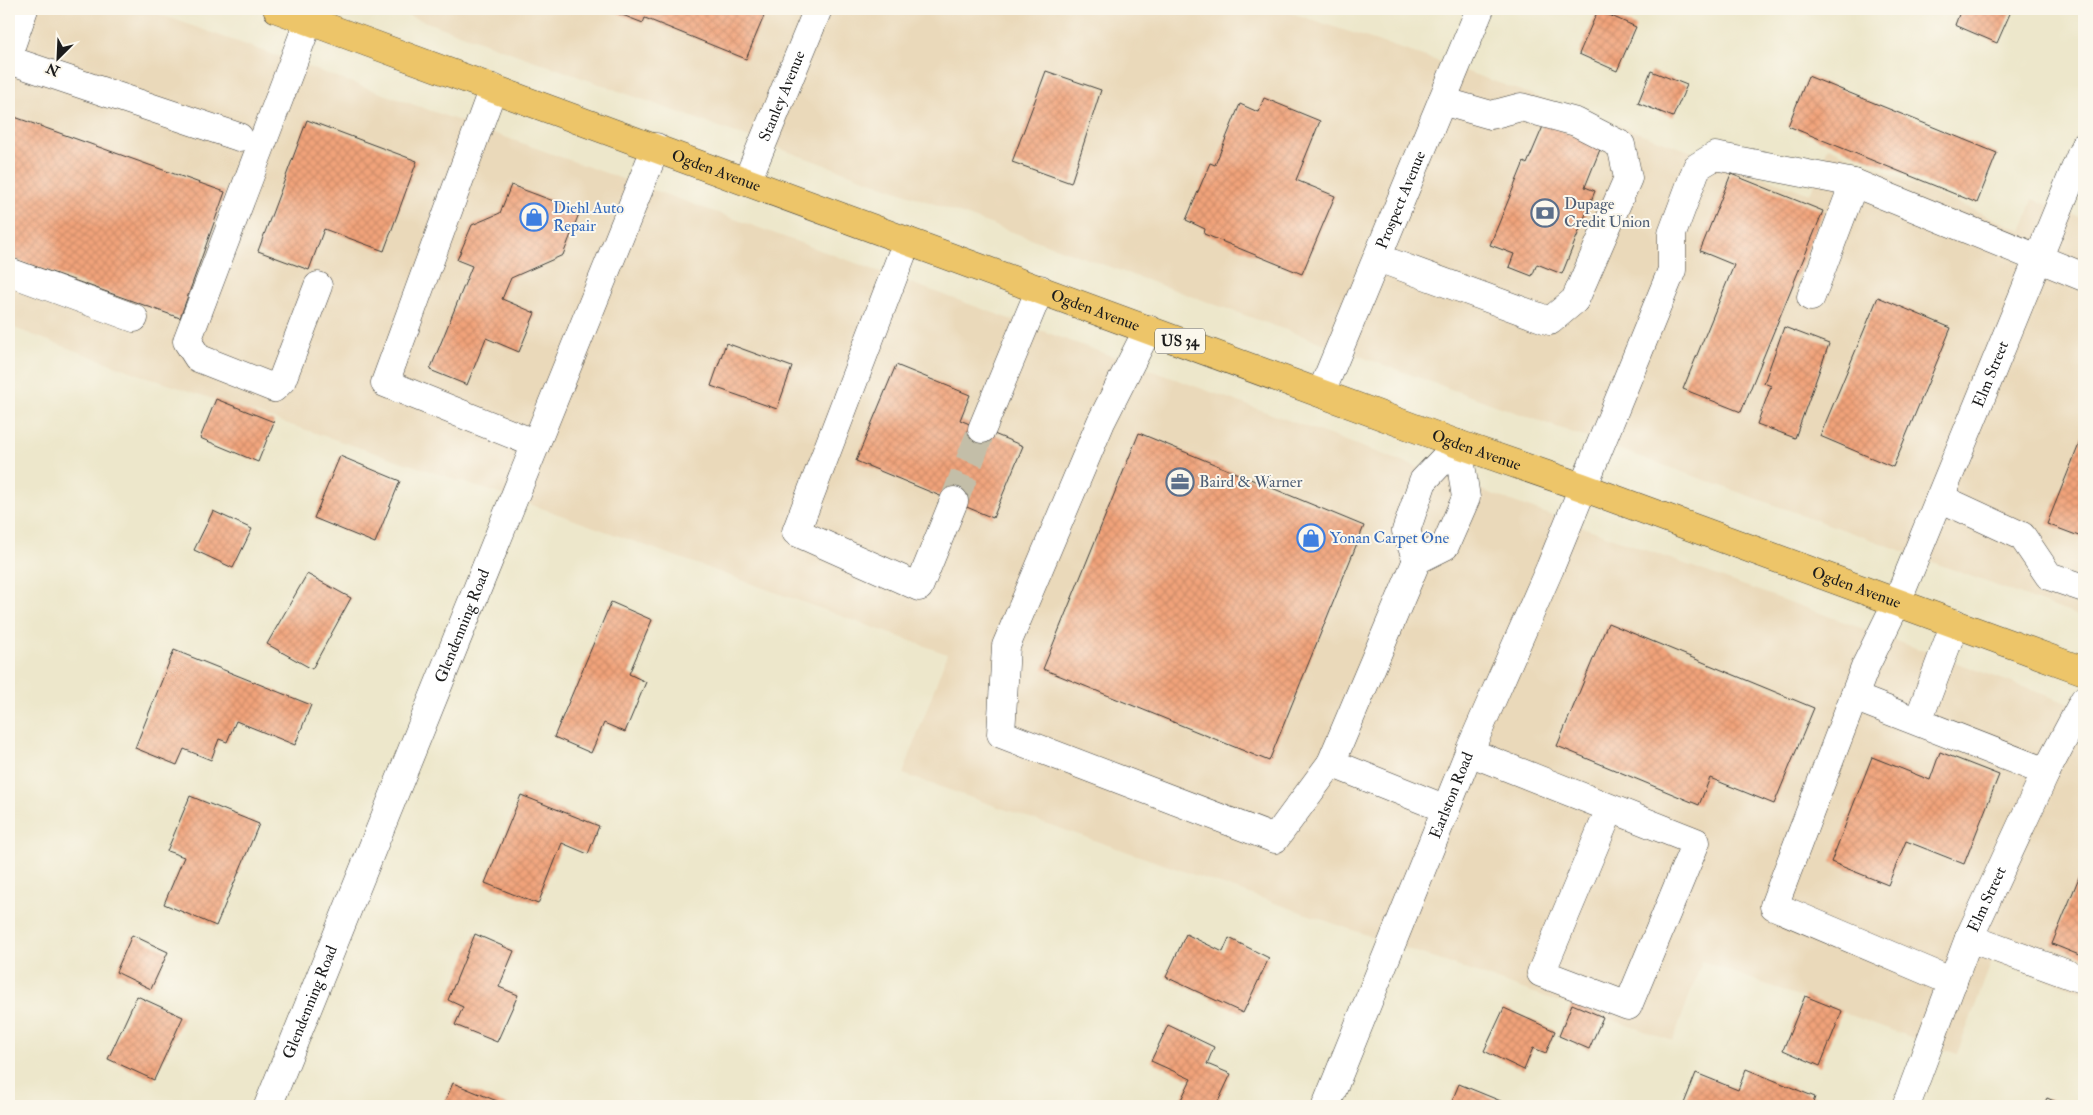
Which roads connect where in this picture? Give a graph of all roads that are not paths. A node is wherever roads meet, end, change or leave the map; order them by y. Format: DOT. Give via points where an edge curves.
graph roads {
  1 [pos="24,9"];
  2 [pos="277,9"];
  3 [pos="818,9"];
  4 [pos="1480,9"];
  5 [pos="309,20"];
  6 [pos="9,52"];
  7 [pos="9,60"];
  8 [pos="493,88"];
  9 [pos="1442,101"];
  10 [pos="240,137"];
  11 [pos="656,147"];
  12 [pos="2084,147"];
  13 [pos="747,181"];
  14 [pos="1854,183"];
  15 [pos="907,240"];
  16 [pos="1378,258"];
  17 [pos="2039,258"];
  18 [pos="9,272"];
  19 [pos="2084,277"];
  20 [pos="318,286"];
  21 [pos="1040,289"];
  22 [pos="1811,297"];
  23 [pos="134,318"];
  24 [pos="1148,329"];
  25 [pos="1322,393"];
  26 [pos="982,429"];
  27 [pos="536,444"];
  28 [pos="1458,444"];
  29 [pos="1582,487"];
  30 [pos="1940,498"];
  31 [pos="954,501"];
  32 [pos="1417,560"];
  33 [pos="2084,588"];
  34 [pos="1897,602"];
  35 [pos="1955,623"];
  36 [pos="2084,671"];
  37 [pos="1854,697"];
  38 [pos="2084,700"];
  39 [pos="1918,722"];
  40 [pos="1469,752"];
  41 [pos="1330,763"];
  42 [pos="2046,772"];
  43 [pos="1446,809"];
  44 [pos="1610,810"];
  45 [pos="1969,938"];
  46 [pos="2084,980"];
  47 [pos="1952,982"];
  48 [pos="268,1106"];
  49 [pos="1326,1106"];
  50 [pos="1906,1106"];
  1 -- 6 [label="street"];
  2 -- 5 [label="main road, Ogden Avenue / US 34"];
  3 -- 13 [label="street, Stanley Avenue"];
  4 -- 9 [label="street, Prospect Avenue"];
  5 -- 8 [label="main road, Ogden Avenue / US 34"];
  5 -- 20 [label="street" via="187,341 198,358 274,388 282,380"];
  7 -- 10 [label="street"];
  8 -- 11 [label="main road, Ogden Avenue / US 34"];
  8 -- 27 [label="street" via="385,383"];
  9 -- 16 [label="street, Prospect Avenue"];
  9 -- 16 [label="street" via="1491,116 1522,107 1576,122 1621,145 1628,178 1575,300 1550,321"];
  11 -- 13 [label="main road, Ogden Avenue / US 34"];
  11 -- 27 [label="street, Glendenning Road"];
  12 -- 17 [label="street, Elm Street"];
  13 -- 15 [label="main road, Ogden Avenue / US 34"];
  14 -- 17 [label="street, Earlston Road"];
  14 -- 22 [label="street"];
  14 -- 29 [label="street, Earlston Road" via="1715,156 1697,167 1672,234 1672,270"];
  15 -- 21 [label="main road, Ogden Avenue / US 34"];
  15 -- 31 [label="street" via="796,532 919,587"];
  16 -- 25 [label="street, Prospect Avenue"];
  17 -- 19 [label="street, Earlston Road"];
  17 -- 30 [label="street, Elm Street"];
  18 -- 23 [label="street"];
  21 -- 24 [label="main road, Ogden Avenue / US 34"];
  21 -- 26 [label="street"];
  24 -- 25 [label="main road, Ogden Avenue / US 34"];
  24 -- 41 [label="street" via="1100,422 1006,646 1001,734 1275,839"];
  25 -- 28 [label="main road, Ogden Avenue / US 34"];
  27 -- 48 [label="street, Glendenning Road"];
  28 -- 29 [label="main road, Ogden Avenue / US 34"];
  28 -- 32 [label="street" via="1423,481 1406,531"];
  28 -- 32 [label="street" via="1466,498 1445,546"];
  29 -- 34 [label="main road, Ogden Avenue / US 34"];
  29 -- 40 [label="street, Earlston Road"];
  30 -- 33 [label="street" via="2022,536 2050,576"];
  30 -- 34 [label="street, Elm Street"];
  32 -- 41 [label="street"];
  34 -- 35 [label="main road, Ogden Avenue / US 34"];
  34 -- 37 [label="street, Elm Street"];
  35 -- 36 [label="main road, Ogden Avenue / US 34"];
  35 -- 39 [label="street"];
  37 -- 39 [label="street"];
  37 -- 47 [label="street, Elm Street" via="1774,906"];
  38 -- 42 [label="street, Elm Street"];
  39 -- 42 [label="street"];
  40 -- 43 [label="street, Earlston Road"];
  40 -- 44 [label="street"];
  41 -- 43 [label="street"];
  42 -- 45 [label="street, Elm Street"];
  43 -- 49 [label="street, Earlston Road"];
  44 -- 44 [label="street" via="1541,973 1628,1006 1696,842"];
  45 -- 46 [label="street"];
  45 -- 47 [label="street, Elm Street"];
  47 -- 50 [label="street, Elm Street"];
}
